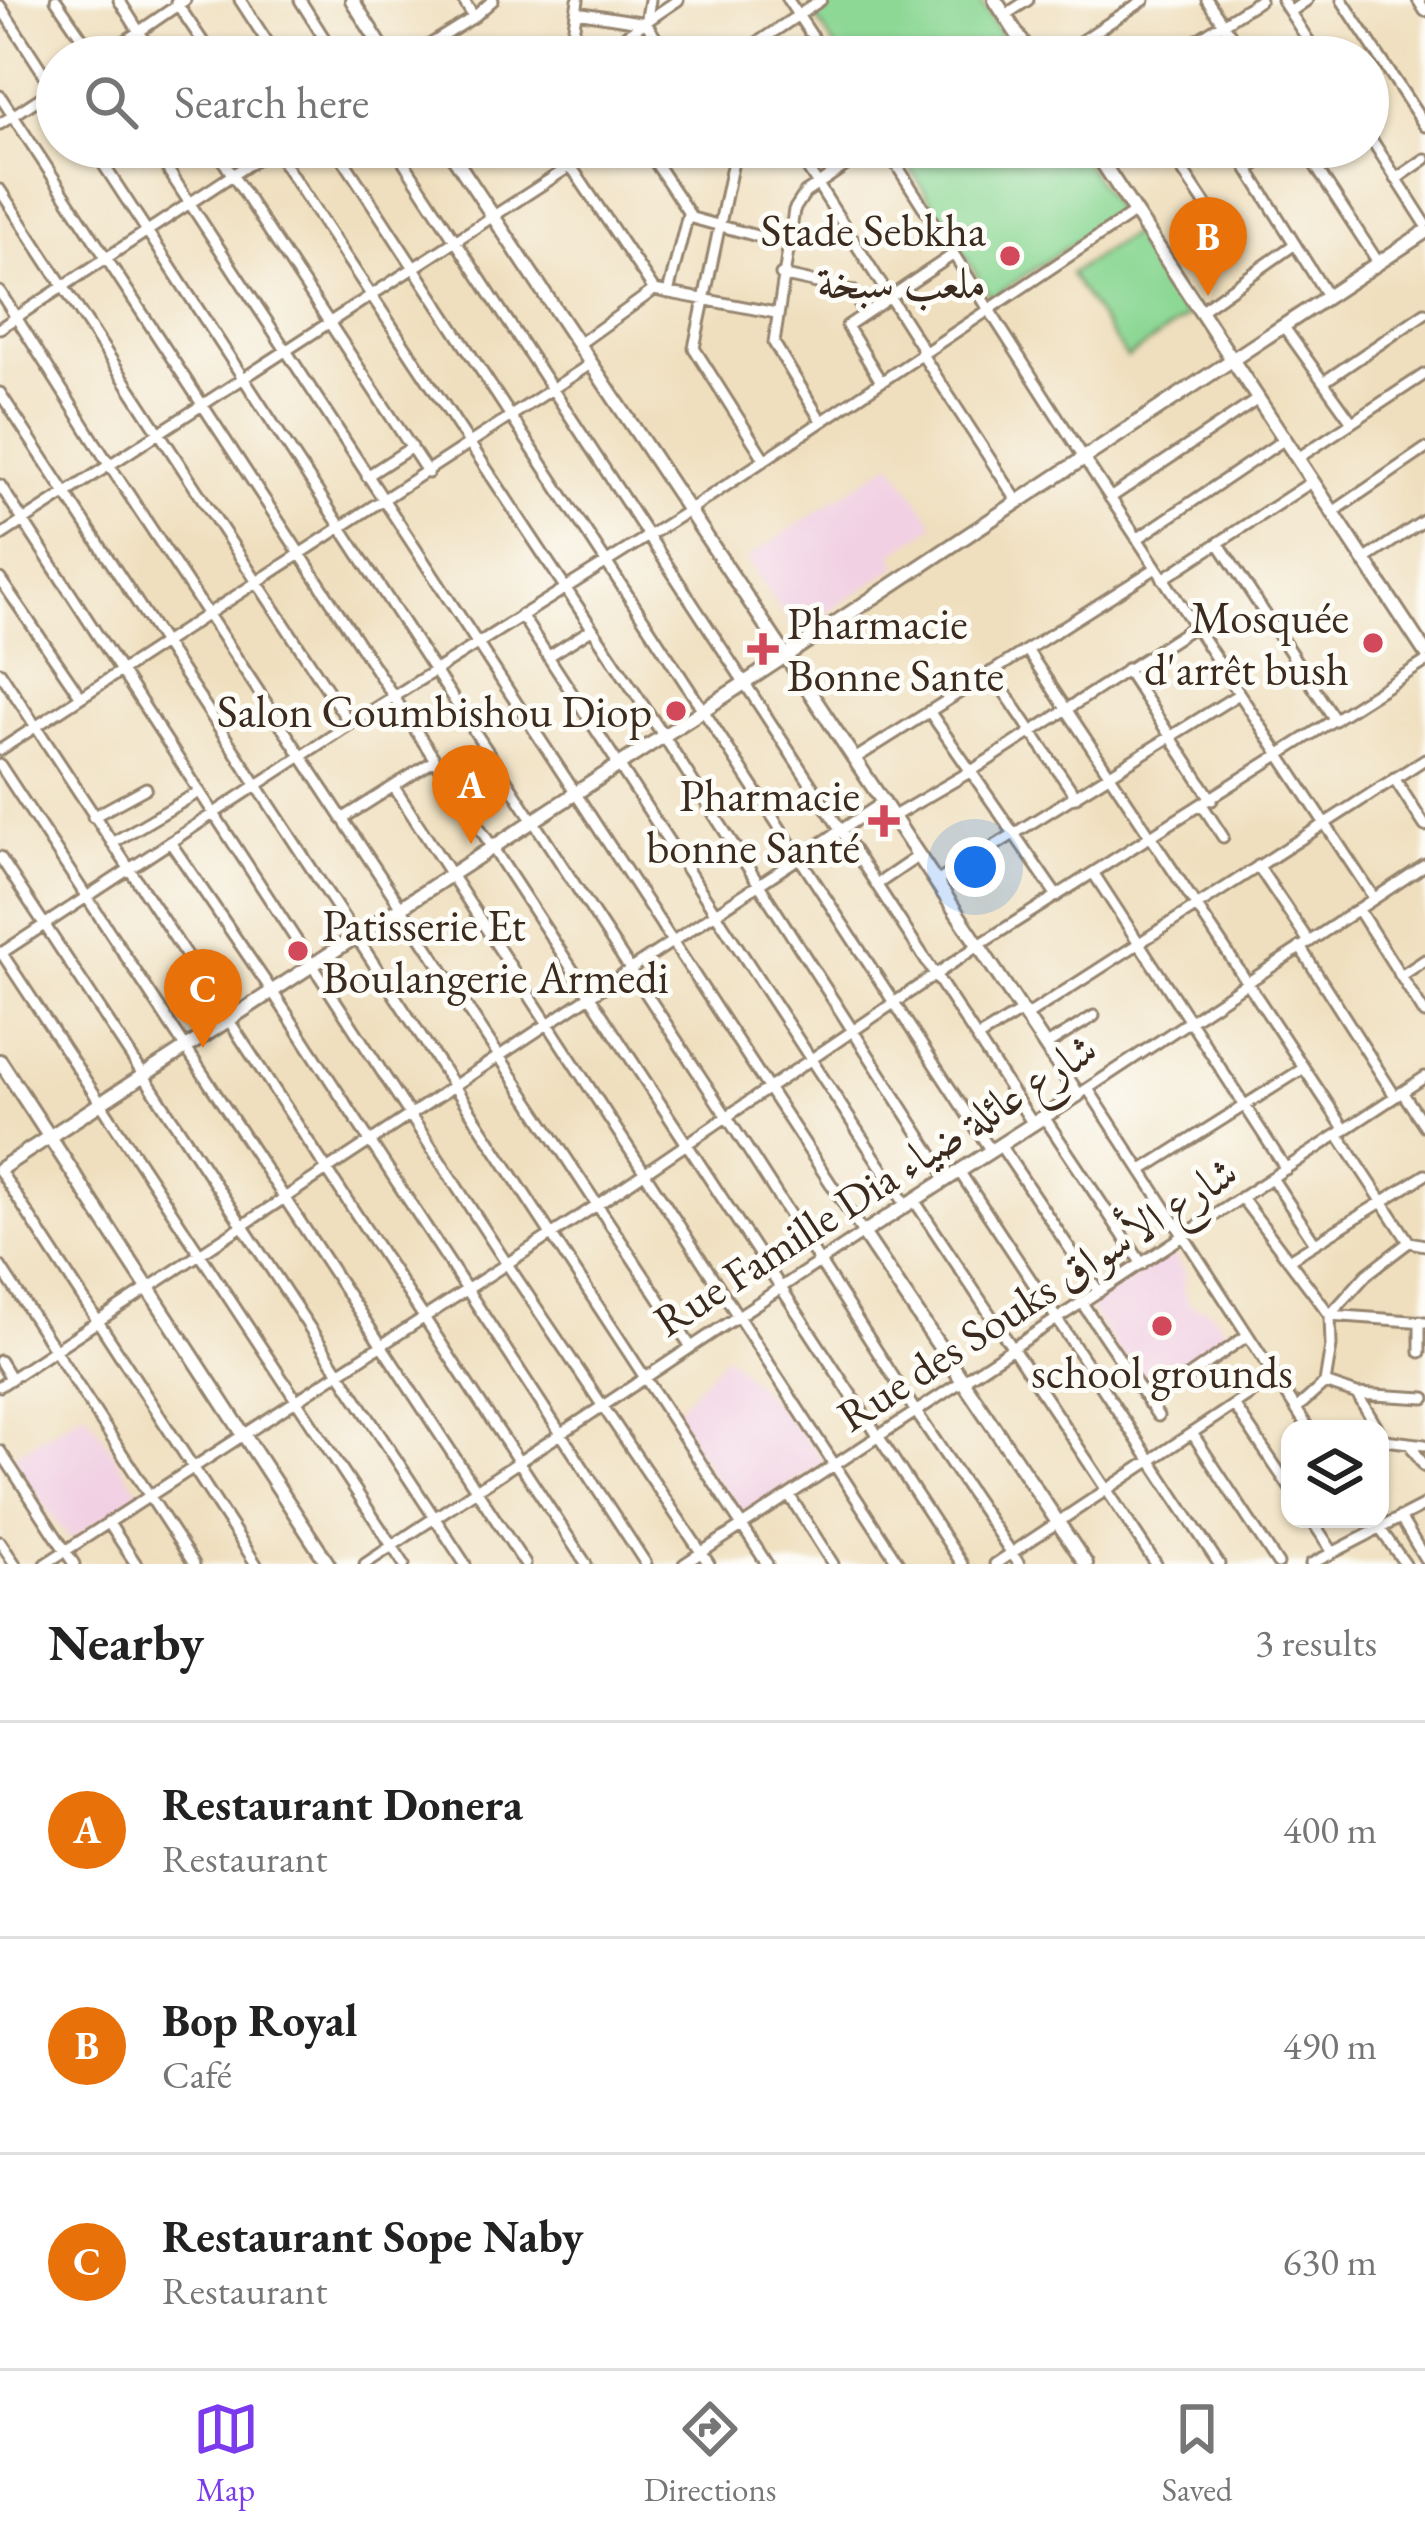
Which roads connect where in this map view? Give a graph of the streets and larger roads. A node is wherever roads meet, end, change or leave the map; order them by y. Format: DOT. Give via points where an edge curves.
graph roads {
  1 [pos="56,0"];
  2 [pos="119,0"];
  3 [pos="240,0"];
  4 [pos="300,0"];
  5 [pos="352,0"];
  6 [pos="464,0"];
  7 [pos="493,0"];
  8 [pos="650,0"];
  9 [pos="678,0"];
  10 [pos="788,0"];
  11 [pos="821,0"];
  12 [pos="995,0"];
  13 [pos="1028,0"];
  14 [pos="1144,0"];
  15 [pos="1207,0"];
  16 [pos="1260,0"];
  17 [pos="1282,0"];
  18 [pos="1307,0"];
  19 [pos="1342,0"];
  20 [pos="1418,0"];
  21 [pos="179,1"];
  22 [pos="0,6"];
  23 [pos="577,6"];
  24 [pos="1425,11"];
  25 [pos="1290,12"];
  26 [pos="1005,15"];
  27 [pos="799,16"];
  28 [pos="474,17"];
  29 [pos="1222,22"];
  30 [pos="646,23"];
  31 [pos="139,32"];
  32 [pos="83,36"];
  33 [pos="132,36"];
  34 [pos="142,36"];
  35 [pos="200,36"];
  36 [pos="264,36"];
  37 [pos="323,36"];
  38 [pos="375,36"];
  39 [pos="444,36"];
  40 [pos="575,36"];
  41 [pos="625,36"];
  42 [pos="654,36"];
  43 [pos="768,36"];
  44 [pos="812,36"];
  45 [pos="1018,36"];
  46 [pos="1090,36"];
  47 [pos="1201,36"];
  48 [pos="1231,36"];
  49 [pos="1305,36"];
  50 [pos="1366,36"];
  51 [pos="36,60"];
  52 [pos="1389,71"];
  53 [pos="0,96"];
  54 [pos="36,102"];
  55 [pos="13,116"];
  56 [pos="0,124"];
  57 [pos="1425,126"];
  58 [pos="36,151"];
  59 [pos="1425,159"];
  60 [pos="1389,167"];
  61 [pos="47,168"];
  62 [pos="106,168"];
  63 [pos="167,168"];
  64 [pos="228,168"];
  65 [pos="244,168"];
  66 [pos="288,168"];
  67 [pos="348,168"];
  68 [pos="408,168"];
  69 [pos="461,168"];
  70 [pos="568,168"];
  71 [pos="572,168"];
  72 [pos="658,168"];
  73 [pos="732,168"];
  74 [pos="808,168"];
  75 [pos="841,168"];
  76 [pos="899,168"];
  77 [pos="1106,168"];
  78 [pos="1181,168"];
  79 [pos="1317,168"];
  80 [pos="1249,169"];
  81 [pos="233,176"];
  82 [pos="1396,178"];
  83 [pos="818,184"];
  84 [pos="0,190"];
  85 [pos="190,204"];
  86 [pos="1135,212"];
  87 [pos="688,214"];
  88 [pos="494,216"];
  89 [pos="720,226"];
  90 [pos="1425,228"];
  91 [pos="147,232"];
  92 [pos="1225,233"];
  93 [pos="788,240"];
  94 [pos="455,241"];
  95 [pos="1295,244"];
  96 [pos="954,254"];
  97 [pos="106,258"];
  98 [pos="1378,262"];
  99 [pos="413,266"];
  100 [pos="781,275"];
  101 [pos="62,285"];
  102 [pos="654,290"];
  103 [pos="0,292"];
  104 [pos="668,293"];
  105 [pos="371,294"];
  106 [pos="888,295"];
  107 [pos="1328,297"];
  108 [pos="704,299"];
  109 [pos="989,308"];
  110 [pos="1200,311"];
  111 [pos="863,312"];
  112 [pos="776,313"];
  113 [pos="1425,313"];
  114 [pos="17,317"];
  115 [pos="329,323"];
  116 [pos="1284,327"];
  117 [pos="0,328"];
  118 [pos="579,344"];
  119 [pos="288,352"];
  120 [pos="923,352"];
  121 [pos="1233,360"];
  122 [pos="592,363"];
  123 [pos="1425,375"];
  124 [pos="244,378"];
  125 [pos="880,380"];
  126 [pos="1325,381"];
  127 [pos="552,389"];
  128 [pos="0,393"];
  129 [pos="1258,399"];
  130 [pos="202,405"];
  131 [pos="512,416"];
  132 [pos="820,419"];
  133 [pos="1352,422"];
  134 [pos="159,434"];
  135 [pos="1285,439"];
  136 [pos="468,445"];
  137 [pos="412,447"];
  138 [pos="1425,449"];
  139 [pos="763,457"];
  140 [pos="1084,458"];
  141 [pos="1298,458"];
  142 [pos="110,466"];
  143 [pos="428,472"];
  144 [pos="367,476"];
  145 [pos="1313,481"];
  146 [pos="0,485"];
  147 [pos="65,496"];
  148 [pos="1110,498"];
  149 [pos="386,501"];
  150 [pos="1018,502"];
  151 [pos="688,511"];
  152 [pos="1333,512"];
  153 [pos="23,520"];
  154 [pos="1421,523"];
  155 [pos="343,528"];
  156 [pos="0,536"];
  157 [pos="646,536"];
  158 [pos="1425,538"];
  159 [pos="1137,539"];
  160 [pos="1219,544"];
  161 [pos="301,555"];
  162 [pos="1364,560"];
  163 [pos="609,561"];
  164 [pos="1156,568"];
  165 [pos="0,579"];
  166 [pos="1163,579"];
  167 [pos="258,581"];
  168 [pos="564,590"];
  169 [pos="207,614"];
  170 [pos="521,615"];
  171 [pos="1195,626"];
  172 [pos="590,629"];
  173 [pos="164,642"];
  174 [pos="478,643"];
  175 [pos="1027,650"];
  176 [pos="1425,652"];
  177 [pos="549,656"];
  178 [pos="787,656"];
  179 [pos="1425,662"];
  180 [pos="1126,669"];
  181 [pos="122,670"];
  182 [pos="435,671"];
  183 [pos="0,672"];
  184 [pos="991,672"];
  185 [pos="743,684"];
  186 [pos="1239,694"];
  187 [pos="81,697"];
  188 [pos="394,697"];
  189 [pos="700,710"];
  190 [pos="929,710"];
  191 [pos="1064,711"];
  192 [pos="1335,720"];
  193 [pos="350,724"];
  194 [pos="37,726"];
  195 [pos="1030,733"];
  196 [pos="663,735"];
  197 [pos="1171,737"];
  198 [pos="0,750"];
  199 [pos="301,756"];
  200 [pos="1280,756"];
  201 [pos="856,758"];
  202 [pos="1425,759"];
  203 [pos="435,760"];
  204 [pos="0,765"];
  205 [pos="619,765"];
  206 [pos="973,770"];
  207 [pos="1110,776"];
  208 [pos="1394,778"];
  209 [pos="255,786"];
  210 [pos="394,787"];
  211 [pos="146,788"];
  212 [pos="199,791"];
  213 [pos="576,792"];
  214 [pos="1076,797"];
  215 [pos="886,801"];
  216 [pos="1207,803"];
  217 [pos="214,814"];
  218 [pos="894,816"];
  219 [pos="93,817"];
  220 [pos="343,819"];
  221 [pos="533,820"];
  222 [pos="1326,823"];
  223 [pos="1425,826"];
  224 [pos="840,830"];
  225 [pos="1017,833"];
  226 [pos="1223,837"];
  227 [pos="1151,839"];
  228 [pos="170,842"];
  229 [pos="112,843"];
  230 [pos="492,847"];
  231 [pos="920,855"];
  232 [pos="0,857"];
  233 [pos="797,860"];
  234 [pos="1258,866"];
  235 [pos="1425,866"];
  236 [pos="129,871"];
  237 [pos="451,874"];
  238 [pos="1094,874"];
  239 [pos="938,881"];
  240 [pos="876,885"];
  241 [pos="761,887"];
  242 [pos="88,896"];
  243 [pos="1057,896"];
  244 [pos="1374,898"];
  245 [pos="1196,906"];
  246 [pos="401,907"];
  247 [pos="1358,909"];
  248 [pos="718,915"];
  249 [pos="44,924"];
  250 [pos="356,936"];
  251 [pos="1138,942"];
  252 [pos="675,943"];
  253 [pos="1305,945"];
  254 [pos="979,946"];
  255 [pos="1,953"];
  256 [pos="1425,960"];
  257 [pos="313,964"];
  258 [pos="632,971"];
  259 [pos="936,975"];
  260 [pos="1401,976"];
  261 [pos="1247,983"];
  262 [pos="272,991"];
  263 [pos="591,998"];
  264 [pos="896,1002"];
  265 [pos="1024,1014"];
  266 [pos="1425,1014"];
  267 [pos="1094,1016"];
  268 [pos="226,1021"];
  269 [pos="1190,1021"];
  270 [pos="550,1026"];
  271 [pos="853,1031"];
  272 [pos="977,1038"];
  273 [pos="1046,1046"];
  274 [pos="185,1048"];
  275 [pos="500,1058"];
  276 [pos="812,1059"];
  277 [pos="0,1061"];
  278 [pos="1304,1068"];
  279 [pos="143,1075"];
  280 [pos="1425,1077"];
  281 [pos="454,1088"];
  282 [pos="769,1088"];
  283 [pos="1083,1092"];
  284 [pos="1399,1094"];
  285 [pos="101,1103"];
  286 [pos="1245,1106"];
  287 [pos="412,1117"];
  288 [pos="727,1117"];
  289 [pos="1039,1120"];
  290 [pos="1425,1126"];
  291 [pos="1342,1132"];
  292 [pos="50,1136"];
  293 [pos="370,1144"];
  294 [pos="687,1144"];
  295 [pos="996,1148"];
  296 [pos="1286,1168"];
  297 [pos="0,1170"];
  298 [pos="1142,1170"];
  299 [pos="328,1172"];
  300 [pos="645,1173"];
  301 [pos="1425,1174"];
  302 [pos="953,1175"];
  303 [pos="1272,1178"];
  304 [pos="1241,1198"];
  305 [pos="285,1200"];
  306 [pos="910,1203"];
  307 [pos="1382,1203"];
  308 [pos="597,1205"];
  309 [pos="243,1227"];
  310 [pos="863,1232"];
  311 [pos="551,1235"];
  312 [pos="1184,1236"];
  313 [pos="1409,1242"];
  314 [pos="1315,1243"];
  315 [pos="1425,1244"];
  316 [pos="200,1256"];
  317 [pos="1290,1258"];
  318 [pos="819,1262"];
  319 [pos="507,1264"];
  320 [pos="1142,1264"];
  321 [pos="0,1266"];
  322 [pos="781,1288"];
  323 [pos="148,1290"];
  324 [pos="465,1290"];
  325 [pos="1099,1292"];
  326 [pos="1082,1303"];
  327 [pos="1330,1315"];
  328 [pos="738,1316"];
  329 [pos="423,1318"];
  330 [pos="1057,1319"];
  331 [pos="97,1322"];
  332 [pos="1423,1322"];
  333 [pos="1248,1335"];
  334 [pos="380,1346"];
  335 [pos="691,1347"];
  336 [pos="1013,1348"];
  337 [pos="54,1351"];
  338 [pos="1420,1352"];
  339 [pos="0,1361"];
  340 [pos="338,1372"];
  341 [pos="646,1377"];
  342 [pos="1276,1377"];
  343 [pos="11,1378"];
  344 [pos="963,1381"];
  345 [pos="1325,1384"];
  346 [pos="0,1386"];
  347 [pos="1357,1394"];
  348 [pos="1425,1399"];
  349 [pos="296,1400"];
  350 [pos="1149,1403"];
  351 [pos="1234,1406"];
  352 [pos="602,1407"];
  353 [pos="1296,1409"];
  354 [pos="916,1412"];
  355 [pos="1157,1416"];
  356 [pos="1304,1420"];
  357 [pos="1372,1420"];
  358 [pos="1192,1433"];
  359 [pos="243,1434"];
  360 [pos="561,1434"];
  361 [pos="879,1437"];
  362 [pos="1389,1438"];
  363 [pos="1408,1443"];
  364 [pos="1425,1445"];
  365 [pos="0,1451"];
  366 [pos="519,1461"];
  367 [pos="1151,1461"];
  368 [pos="835,1466"];
  369 [pos="1425,1467"];
  370 [pos="192,1468"];
  371 [pos="1281,1476"];
  372 [pos="475,1490"];
  373 [pos="1106,1490"];
  374 [pos="789,1495"];
  375 [pos="148,1497"];
  376 [pos="1425,1505"];
  377 [pos="1400,1516"];
  378 [pos="435,1517"];
  379 [pos="1389,1519"];
  380 [pos="108,1522"];
  381 [pos="1058,1522"];
  382 [pos="742,1526"];
  383 [pos="1317,1528"];
  384 [pos="1368,1528"];
  385 [pos="1380,1528"];
  386 [pos="0,1542"];
  387 [pos="392,1546"];
  388 [pos="65,1550"];
  389 [pos="1332,1551"];
  390 [pos="701,1553"];
  391 [pos="1012,1553"];
  392 [pos="1319,1562"];
  393 [pos="1424,1562"];
  394 [pos="15,1564"];
  395 [pos="45,1564"];
  396 [pos="74,1564"];
  397 [pos="136,1564"];
  398 [pos="194,1564"];
  399 [pos="256,1564"];
  400 [pos="328,1564"];
  401 [pos="365,1564"];
  402 [pos="404,1564"];
  403 [pos="465,1564"];
  404 [pos="524,1564"];
  405 [pos="586,1564"];
  406 [pos="646,1564"];
  407 [pos="684,1564"];
  408 [pos="709,1564"];
  409 [pos="767,1564"];
  410 [pos="833,1564"];
  411 [pos="899,1564"];
  412 [pos="962,1564"];
  413 [pos="995,1564"];
  414 [pos="1019,1564"];
  415 [pos="1086,1564"];
  416 [pos="1156,1564"];
  417 [pos="1219,1564"];
  418 [pos="1278,1564"];
  419 [pos="1405,1564"];
  1 -- 32 [label="street"];
  2 -- 31 [label="street"];
  3 -- 36 [label="street"];
  4 -- 37 [label="street"];
  5 -- 38 [label="street"];
  6 -- 28 [label="street"];
  7 -- 28 [label="street"];
  8 -- 30 [label="street"];
  9 -- 30 [label="street"];
  10 -- 27 [label="street"];
  11 -- 27 [label="street"];
  12 -- 26 [label="street"];
  13 -- 26 [label="street"];
  14 -- 46 [label="street"];
  15 -- 29 [label="street"];
  16 -- 29 [label="street"];
  17 -- 25 [label="street"];
  18 -- 25 [label="street"];
  19 -- 50 [label="street"];
  20 -- 24 [label="street"];
  21 -- 31 [label="street"];
  21 -- 35 [label="street"];
  22 -- 51 [label="street"];
  23 -- 30 [label="street"];
  23 -- 40 [label="street"];
  25 -- 49 [label="street"];
  26 -- 45 [label="street"];
  27 -- 43 [label="street"];
  27 -- 44 [label="street"];
  28 -- 39 [label="street"];
  29 -- 47 [label="street"];
  29 -- 48 [label="street"];
  30 -- 41 [label="street"];
  30 -- 42 [label="street"];
  31 -- 33 [label="street"];
  31 -- 34 [label="street"];
  52 -- 57 [label="street"];
  53 -- 55 [label="street"];
  54 -- 55 [label="street"];
  55 -- 56 [label="street"];
  55 -- 58 [label="street"];
  59 -- 82 [label="street"];
  60 -- 82 [label="street"];
  61 -- 97 [label="street"];
  62 -- 91 [label="street"];
  63 -- 85 [label="street"];
  64 -- 81 [label="street"];
  65 -- 81 [label="street"];
  66 -- 105 [label="street"];
  67 -- 99 [label="street"];
  68 -- 94 [label="street"];
  69 -- 88 [label="street"];
  70 -- 88 [label="street"];
  71 -- 102 [label="street"];
  72 -- 87 [label="street"];
  73 -- 89 [label="street"];
  74 -- 83 [label="street"];
  75 -- 83 [label="street"];
  76 -- 96 [label="street"];
  77 -- 86 [label="street"];
  78 -- 92 [label="street"];
  79 -- 98 [label="street"];
  80 -- 95 [label="street"];
  81 -- 85 [label="street"];
  81 -- 115 [label="street"];
  82 -- 90 [label="street"];
  83 -- 93 [label="street" via="799,200"];
  83 -- 106 [label="street"];
  84 -- 101 [label="street"];
  85 -- 91 [label="street"];
  85 -- 119 [label="street"];
  86 -- 109 [label="street"];
  86 -- 110 [label="street"];
  87 -- 89 [label="street"];
  87 -- 104 [label="street"];
  88 -- 94 [label="street"];
  88 -- 118 [label="street"];
  89 -- 93 [label="street"];
  89 -- 108 [label="street"];
  90 -- 98 [label="street"];
  91 -- 97 [label="street"];
  91 -- 124 [label="street"];
  93 -- 100 [label="street"];
  94 -- 99 [label="street"];
  94 -- 127 [label="street"];
  95 -- 107 [label="street"];
  95 -- 110 [label="street"];
  96 -- 106 [label="street"];
  96 -- 109 [label="street"];
  97 -- 101 [label="street"];
  97 -- 130 [label="street"];
  98 -- 107 [label="street"];
  99 -- 105 [label="street"];
  99 -- 131 [label="street"];
  100 -- 111 [label="street" via="853,291"];
  100 -- 112 [label="street"];
  101 -- 114 [label="street"];
  101 -- 134 [label="street"];
  102 -- 104 [label="street"];
  102 -- 118 [label="street"];
  103 -- 114 [label="street"];
  104 -- 108 [label="street"];
  105 -- 115 [label="street"];
  105 -- 136 [label="street"];
  106 -- 111 [label="street"];
  106 -- 120 [label="street"];
  107 -- 116 [label="street"];
  108 -- 112 [label="street"];
  108 -- 139 [label="street" via="694,349"];
  109 -- 120 [label="street"];
  109 -- 140 [label="street"];
  110 -- 121 [label="street"];
  111 -- 125 [label="street" via="848,331"];
  112 -- 132 [label="street" via="775,346"];
  113 -- 126 [label="street"];
  114 -- 117 [label="street"];
  114 -- 142 [label="street"];
  115 -- 119 [label="street"];
  115 -- 137 [label="street"];
  116 -- 121 [label="street"];
  116 -- 126 [label="street"];
  118 -- 122 [label="street"];
  119 -- 124 [label="street"];
  119 -- 144 [label="street"];
  120 -- 125 [label="street"];
  120 -- 150 [label="street"];
  121 -- 129 [label="street"];
  121 -- 140 [label="street"];
  122 -- 127 [label="street"];
  122 -- 151 [label="street"];
  123 -- 133 [label="street"];
  124 -- 130 [label="street"];
  124 -- 155 [label="street"];
  125 -- 132 [label="street"];
  126 -- 133 [label="street"];
  127 -- 131 [label="street"];
  127 -- 157 [label="street"];
  128 -- 147 [label="street"];
  129 -- 135 [label="street"];
  129 -- 148 [label="street"];
  130 -- 134 [label="street"];
  130 -- 161 [label="street"];
  131 -- 136 [label="street"];
  131 -- 163 [label="street"];
  132 -- 139 [label="street"];
  133 -- 141 [label="street"];
  134 -- 142 [label="street"];
  134 -- 167 [label="street"];
  135 -- 141 [label="street"];
  135 -- 159 [label="street"];
  136 -- 143 [label="street"];
  136 -- 168 [label="street"];
  137 -- 143 [label="street"];
  137 -- 144 [label="street"];
  138 -- 152 [label="street"];
  139 -- 151 [label="street"];
  140 -- 148 [label="street"];
  140 -- 150 [label="street"];
  141 -- 145 [label="street"];
  142 -- 147 [label="street"];
  142 -- 169 [label="street"];
  143 -- 149 [label="street"];
  144 -- 149 [label="street"];
  145 -- 152 [label="street"];
  145 -- 160 [label="street"];
  146 -- 153 [label="street"];
  147 -- 153 [label="street"];
  147 -- 173 [label="street"];
  148 -- 159 [label="street"];
  149 -- 155 [label="street"];
  149 -- 174 [label="street"];
  150 -- 178 [label="street"];
  151 -- 157 [label="street"];
  151 -- 178 [label="street"];
  152 -- 162 [label="street"];
  153 -- 156 [label="street"];
  153 -- 181 [label="street"];
  154 -- 158 [label="street"];
  154 -- 162 [label="street"];
  155 -- 161 [label="street"];
  155 -- 182 [label="street"];
  157 -- 163 [label="street"];
  157 -- 185 [label="street"];
  159 -- 164 [label="street"];
  160 -- 166 [label="street"];
  160 -- 192 [label="street"];
  161 -- 167 [label="street"];
  161 -- 188 [label="street"];
  162 -- 176 [label="street"];
  163 -- 168 [label="street"];
  163 -- 189 [label="street"];
  164 -- 166 [label="street"];
  164 -- 175 [label="street"];
  165 -- 187 [label="street"];
  166 -- 171 [label="street"];
  167 -- 169 [label="street"];
  167 -- 193 [label="street"];
  168 -- 170 [label="street"];
  168 -- 172 [label="street"];
  169 -- 173 [label="street"];
  169 -- 199 [label="street"];
  170 -- 174 [label="street"];
  170 -- 177 [label="street"];
  171 -- 180 [label="street"];
  171 -- 186 [label="street"];
  172 -- 177 [label="street"];
  172 -- 196 [label="street"];
  173 -- 181 [label="street"];
  173 -- 209 [label="street"];
  174 -- 182 [label="street"];
  174 -- 213 [label="street"];
  175 -- 184 [label="street"];
  175 -- 191 [label="street"];
  177 -- 205 [label="street"];
  178 -- 185 [label="street"];
  178 -- 201 [label="street"];
  179 -- 192 [label="street"];
  180 -- 191 [label="street"];
  180 -- 197 [label="street"];
  181 -- 187 [label="street"];
  181 -- 212 [label="street"];
  182 -- 188 [label="street"];
  182 -- 221 [label="street"];
  183 -- 194 [label="street"];
  184 -- 190 [label="street"];
  184 -- 195 [label="street"];
  185 -- 189 [label="street"];
  185 -- 224 [label="street"];
  186 -- 197 [label="street"];
  186 -- 200 [label="street"];
  187 -- 194 [label="street"];
  188 -- 193 [label="street"];
  188 -- 203 [label="street"];
  189 -- 196 [label="street"];
  189 -- 233 [label="street"];
  190 -- 201 [label="street"];
  190 -- 206 [label="street"];
  191 -- 195 [label="street"];
  191 -- 207 [label="street"];
  192 -- 200 [label="street"];
  193 -- 199 [label="street"];
  194 -- 198 [label="street"];
  194 -- 219 [label="street"];
  195 -- 206 [label="street"];
  195 -- 214 [label="street"];
  196 -- 205 [label="street"];
  196 -- 241 [label="street"];
  197 -- 207 [label="street"];
  197 -- 216 [label="street"];
  199 -- 209 [label="street"];
  199 -- 220 [label="street"];
  200 -- 216 [label="street"];
  200 -- 222 [label="street"];
  201 -- 215 [label="street"];
  202 -- 208 [label="street"];
  203 -- 210 [label="street"];
  203 -- 230 [label="street"];
  204 -- 242 [label="street"];
  205 -- 213 [label="street"];
  205 -- 248 [label="street"];
  206 -- 218 [label="street"];
  206 -- 225 [label="street"];
  207 -- 214 [label="street"];
  207 -- 227 [label="street"];
  208 -- 222 [label="street"];
  208 -- 223 [label="street"];
  209 -- 217 [label="street"];
  209 -- 250 [label="street"];
  210 -- 220 [label="street"];
  210 -- 237 [label="street"];
  211 -- 219 [label="street"];
  212 -- 217 [label="street"];
  212 -- 229 [label="street"];
  213 -- 221 [label="street"];
  213 -- 252 [label="street"];
  214 -- 225 [label="street"];
  215 -- 218 [label="street"];
  215 -- 224 [label="street"];
  216 -- 226 [label="street"];
  216 -- 227 [label="street"];
  217 -- 228 [label="street"];
  217 -- 257 [label="street"];
  218 -- 231 [label="street"];
  219 -- 229 [label="street"];
  220 -- 246 [label="street"];
  221 -- 230 [label="street"];
  221 -- 258 [label="street"];
  222 -- 234 [label="street"];
  222 -- 244 [label="street"];
  224 -- 233 [label="street"];
  224 -- 240 [label="street"];
  225 -- 239 [label="street"];
  225 -- 243 [label="street"];
  227 -- 238 [label="street"];
  227 -- 245 [label="street"];
  228 -- 236 [label="street"];
  228 -- 262 [label="street"];
  229 -- 236 [label="street"];
  230 -- 237 [label="street"];
  230 -- 263 [label="street"];
  231 -- 239 [label="street"];
  231 -- 240 [label="street"];
  232 -- 249 [label="street"];
  233 -- 241 [label="street"];
  233 -- 264 [label="street"];
  234 -- 245 [label="street"];
  234 -- 253 [label="street"];
  235 -- 244 [label="street, Rue Famille Dia شارع عائلة ضياء"];
  236 -- 242 [label="street"];
  236 -- 268 [label="street"];
  237 -- 246 [label="street"];
  237 -- 270 [label="street"];
  238 -- 243 [label="street"];
  238 -- 251 [label="street"];
  239 -- 254 [label="street"];
  240 -- 259 [label="street"];
  241 -- 248 [label="street"];
  241 -- 271 [label="street"];
  242 -- 249 [label="street"];
  242 -- 274 [label="street"];
  243 -- 254 [label="street"];
  244 -- 247 [label="street, Rue Famille Dia شارع عائلة ضياء"];
  245 -- 251 [label="street"];
  245 -- 261 [label="street"];
  246 -- 250 [label="street"];
  246 -- 275 [label="street"];
  247 -- 253 [label="street, Rue Famille Dia شارع عائلة ضياء"];
  247 -- 260 [label="street"];
  248 -- 252 [label="street"];
  248 -- 276 [label="street"];
  249 -- 255 [label="street"];
  249 -- 279 [label="street"];
  250 -- 257 [label="street"];
  250 -- 281 [label="street"];
  251 -- 265 [label="street"];
  251 -- 269 [label="street"];
  252 -- 258 [label="street"];
  252 -- 282 [label="street"];
  253 -- 261 [label="street, Rue Famille Dia شارع عائلة ضياء"];
  253 -- 284 [label="street"];
  254 -- 259 [label="street"];
  254 -- 265 [label="street"];
  255 -- 285 [label="street"];
  256 -- 260 [label="street"];
  257 -- 262 [label="street"];
  257 -- 287 [label="street"];
  258 -- 263 [label="street"];
  258 -- 288 [label="street"];
  259 -- 264 [label="street"];
  259 -- 272 [label="street"];
  260 -- 266 [label="street"];
  261 -- 269 [label="street, Rue Famille Dia شارع عائلة ضياء"];
  261 -- 278 [label="street"];
  262 -- 268 [label="street"];
  262 -- 293 [label="street"];
  263 -- 270 [label="street"];
  263 -- 294 [label="street"];
  264 -- 271 [label="street"];
  264 -- 295 [label="street"];
  265 -- 272 [label="street"];
  265 -- 273 [label="street"];
  267 -- 273 [label="street"];
  268 -- 274 [label="street"];
  268 -- 299 [label="street"];
  269 -- 283 [label="street, Rue Famille Dia شارع عائلة ضياء"];
  269 -- 286 [label="street"];
  270 -- 275 [label="street"];
  270 -- 300 [label="street"];
  271 -- 276 [label="street"];
  271 -- 302 [label="street"];
  272 -- 289 [label="street"];
  273 -- 283 [label="street"];
  274 -- 279 [label="street"];
  274 -- 305 [label="street"];
  275 -- 281 [label="street"];
  275 -- 308 [label="street"];
  276 -- 282 [label="street"];
  276 -- 306 [label="street"];
  277 -- 292 [label="street"];
  278 -- 286 [label="street"];
  278 -- 291 [label="street"];
  279 -- 285 [label="street"];
  279 -- 309 [label="street"];
  280 -- 284 [label="street, Rue des Souks شارع الأسواق"];
  281 -- 287 [label="street"];
  281 -- 311 [label="street"];
  282 -- 288 [label="street"];
  282 -- 310 [label="street"];
  283 -- 289 [label="street, Rue Famille Dia شارع عائلة ضياء"];
  283 -- 298 [label="street"];
  284 -- 290 [label="street"];
  284 -- 291 [label="street, Rue des Souks شارع الأسواق"];
  285 -- 292 [label="street"];
  285 -- 316 [label="street"];
  286 -- 296 [label="street"];
  286 -- 298 [label="street"];
  287 -- 293 [label="street"];
  287 -- 319 [label="street"];
  288 -- 294 [label="street"];
  288 -- 318 [label="street"];
  289 -- 295 [label="street, Rue Famille Dia شارع عائلة ضياء"];
  289 -- 320 [label="street"];
  291 -- 296 [label="street, Rue des Souks شارع الأسواق"];
  291 -- 307 [label="street"];
  292 -- 297 [label="street"];
  292 -- 323 [label="street"];
  293 -- 299 [label="street"];
  293 -- 324 [label="street"];
  294 -- 300 [label="street"];
  294 -- 322 [label="street"];
  295 -- 302 [label="street, Rue Famille Dia شارع عائلة ضياء"];
  295 -- 325 [label="street"];
  296 -- 303 [label="street, Rue des Souks شارع الأسواق"];
  297 -- 331 [label="street"];
  298 -- 312 [label="street"];
  299 -- 305 [label="street"];
  299 -- 329 [label="street"];
  300 -- 308 [label="street"];
  300 -- 328 [label="street"];
  301 -- 307 [label="street"];
  302 -- 306 [label="street, Rue Famille Dia شارع عائلة ضياء"];
  302 -- 330 [label="street"];
  303 -- 304 [label="street, Rue des Souks شارع الأسواق"];
  303 -- 314 [label="street"];
  304 -- 312 [label="street, Rue des Souks شارع الأسواق"];
  304 -- 317 [label="street"];
  305 -- 309 [label="street"];
  305 -- 334 [label="street"];
  306 -- 310 [label="street, Rue Famille Dia شارع عائلة ضياء"];
  306 -- 336 [label="street"];
  307 -- 313 [label="street"];
  307 -- 314 [label="street"];
  308 -- 311 [label="street"];
  308 -- 335 [label="street"];
  309 -- 316 [label="street"];
  309 -- 340 [label="street"];
  310 -- 318 [label="street, Rue Famille Dia شارع عائلة ضياء"];
  310 -- 344 [label="street"];
  311 -- 319 [label="street"];
  311 -- 341 [label="street"];
  312 -- 320 [label="street, Rue des Souks شارع الأسواق"];
  312 -- 333 [label="street"];
  313 -- 315 [label="street"];
  313 -- 327 [label="street"];
  314 -- 317 [label="street"];
  316 -- 323 [label="street"];
  316 -- 349 [label="street"];
  317 -- 327 [label="street"];
  318 -- 322 [label="street, Rue Famille Dia شارع عائلة ضياء"];
  318 -- 354 [label="street"];
  319 -- 324 [label="street"];
  319 -- 352 [label="street"];
  320 -- 325 [label="street, Rue des Souks شارع الأسواق"];
  321 -- 337 [label="street"];
  322 -- 328 [label="street, Rue Famille Dia شارع عائلة ضياء"];
  322 -- 361 [label="street"];
  323 -- 331 [label="street"];
  323 -- 359 [label="street"];
  324 -- 329 [label="street"];
  324 -- 360 [label="street"];
  325 -- 326 [label="street, Rue des Souks شارع الأسواق"];
  326 -- 330 [label="street, Rue des Souks شارع الأسواق"];
  326 -- 350 [label="street"];
  327 -- 332 [label="street"];
  327 -- 345 [label="street"];
  328 -- 335 [label="street, Rue Famille Dia شارع عائلة ضياء"];
  328 -- 368 [label="street"];
  329 -- 334 [label="street"];
  329 -- 366 [label="street"];
  330 -- 336 [label="street, Rue des Souks شارع الأسواق"];
  330 -- 367 [label="street"];
  331 -- 337 [label="street"];
  331 -- 370 [label="street"];
  332 -- 338 [label="street"];
  333 -- 342 [label="street"];
  333 -- 350 [label="street"];
  334 -- 340 [label="street"];
  334 -- 372 [label="street"];
  335 -- 341 [label="street, Rue Famille Dia شارع عائلة ضياء"];
  336 -- 344 [label="street, Rue des Souks شارع الأسواق"];
  336 -- 373 [label="street"];
  337 -- 343 [label="street"];
  337 -- 375 [label="street"];
  339 -- 343 [label="street"];
  340 -- 349 [label="street"];
  340 -- 378 [label="street"];
  341 -- 352 [label="street, Rue Famille Dia شارع عائلة ضياء"];
  341 -- 382 [label="street"];
  342 -- 351 [label="street"];
  342 -- 353 [label="street"];
  343 -- 346 [label="street"];
  344 -- 354 [label="street, Rue des Souks شارع الأسواق"];
  344 -- 381 [label="street"];
  345 -- 347 [label="street"];
  345 -- 353 [label="street"];
  347 -- 348 [label="street"];
  347 -- 357 [label="street"];
  349 -- 359 [label="street"];
  349 -- 387 [label="street"];
  350 -- 355 [label="street"];
  351 -- 358 [label="street"];
  351 -- 371 [label="street"];
  352 -- 360 [label="street, Rue Famille Dia شارع عائلة ضياء"];
  352 -- 390 [label="street"];
  353 -- 356 [label="street"];
  354 -- 361 [label="street, Rue des Souks شارع الأسواق"];
  354 -- 391 [label="street"];
  358 -- 367 [label="street"];
  358 -- 418 [label="street"];
  359 -- 370 [label="street"];
  359 -- 400 [label="street"];
  360 -- 366 [label="street, Rue Famille Dia شارع عائلة ضياء"];
  360 -- 406 [label="street"];
  361 -- 368 [label="street, Rue des Souks شارع الأسواق"];
  361 -- 412 [label="street"];
  362 -- 363 [label="street"];
  363 -- 364 [label="street"];
  363 -- 369 [label="street"];
  365 -- 388 [label="street"];
  366 -- 372 [label="street, Rue Famille Dia شارع عائلة ضياء"];
  366 -- 405 [label="street"];
  367 -- 373 [label="street"];
  367 -- 417 [label="street"];
  368 -- 374 [label="street, Rue des Souks شارع الأسواق"];
  368 -- 411 [label="street"];
  370 -- 375 [label="street"];
  370 -- 399 [label="street"];
  372 -- 378 [label="street, Rue Famille Dia شارع عائلة ضياء"];
  372 -- 404 [label="street"];
  373 -- 381 [label="street"];
  373 -- 416 [label="street"];
  374 -- 382 [label="street, Rue des Souks شارع الأسواق"];
  374 -- 410 [label="street"];
  375 -- 380 [label="street"];
  375 -- 398 [label="street"];
  376 -- 377 [label="street"];
  377 -- 379 [label="street"];
  377 -- 393 [label="street"];
  378 -- 387 [label="street, Rue Famille Dia شارع عائلة ضياء"];
  378 -- 403 [label="street"];
  380 -- 388 [label="street"];
  380 -- 397 [label="street"];
  381 -- 391 [label="street"];
  381 -- 415 [label="street"];
  382 -- 390 [label="street, Rue des Souks شارع الأسواق"];
  382 -- 409 [label="street"];
  383 -- 389 [label="street"];
  384 -- 389 [label="street"];
  385 -- 419 [label="street"];
  386 -- 394 [label="street"];
  387 -- 401 [label="street, Rue Famille Dia شارع عائلة ضياء"];
  387 -- 402 [label="street"];
  388 -- 395 [label="street"];
  388 -- 396 [label="street"];
  389 -- 392 [label="street"];
  390 -- 407 [label="street, Rue des Souks شارع الأسواق"];
  390 -- 408 [label="street"];
  391 -- 413 [label="street"];
  391 -- 414 [label="street"];
}
